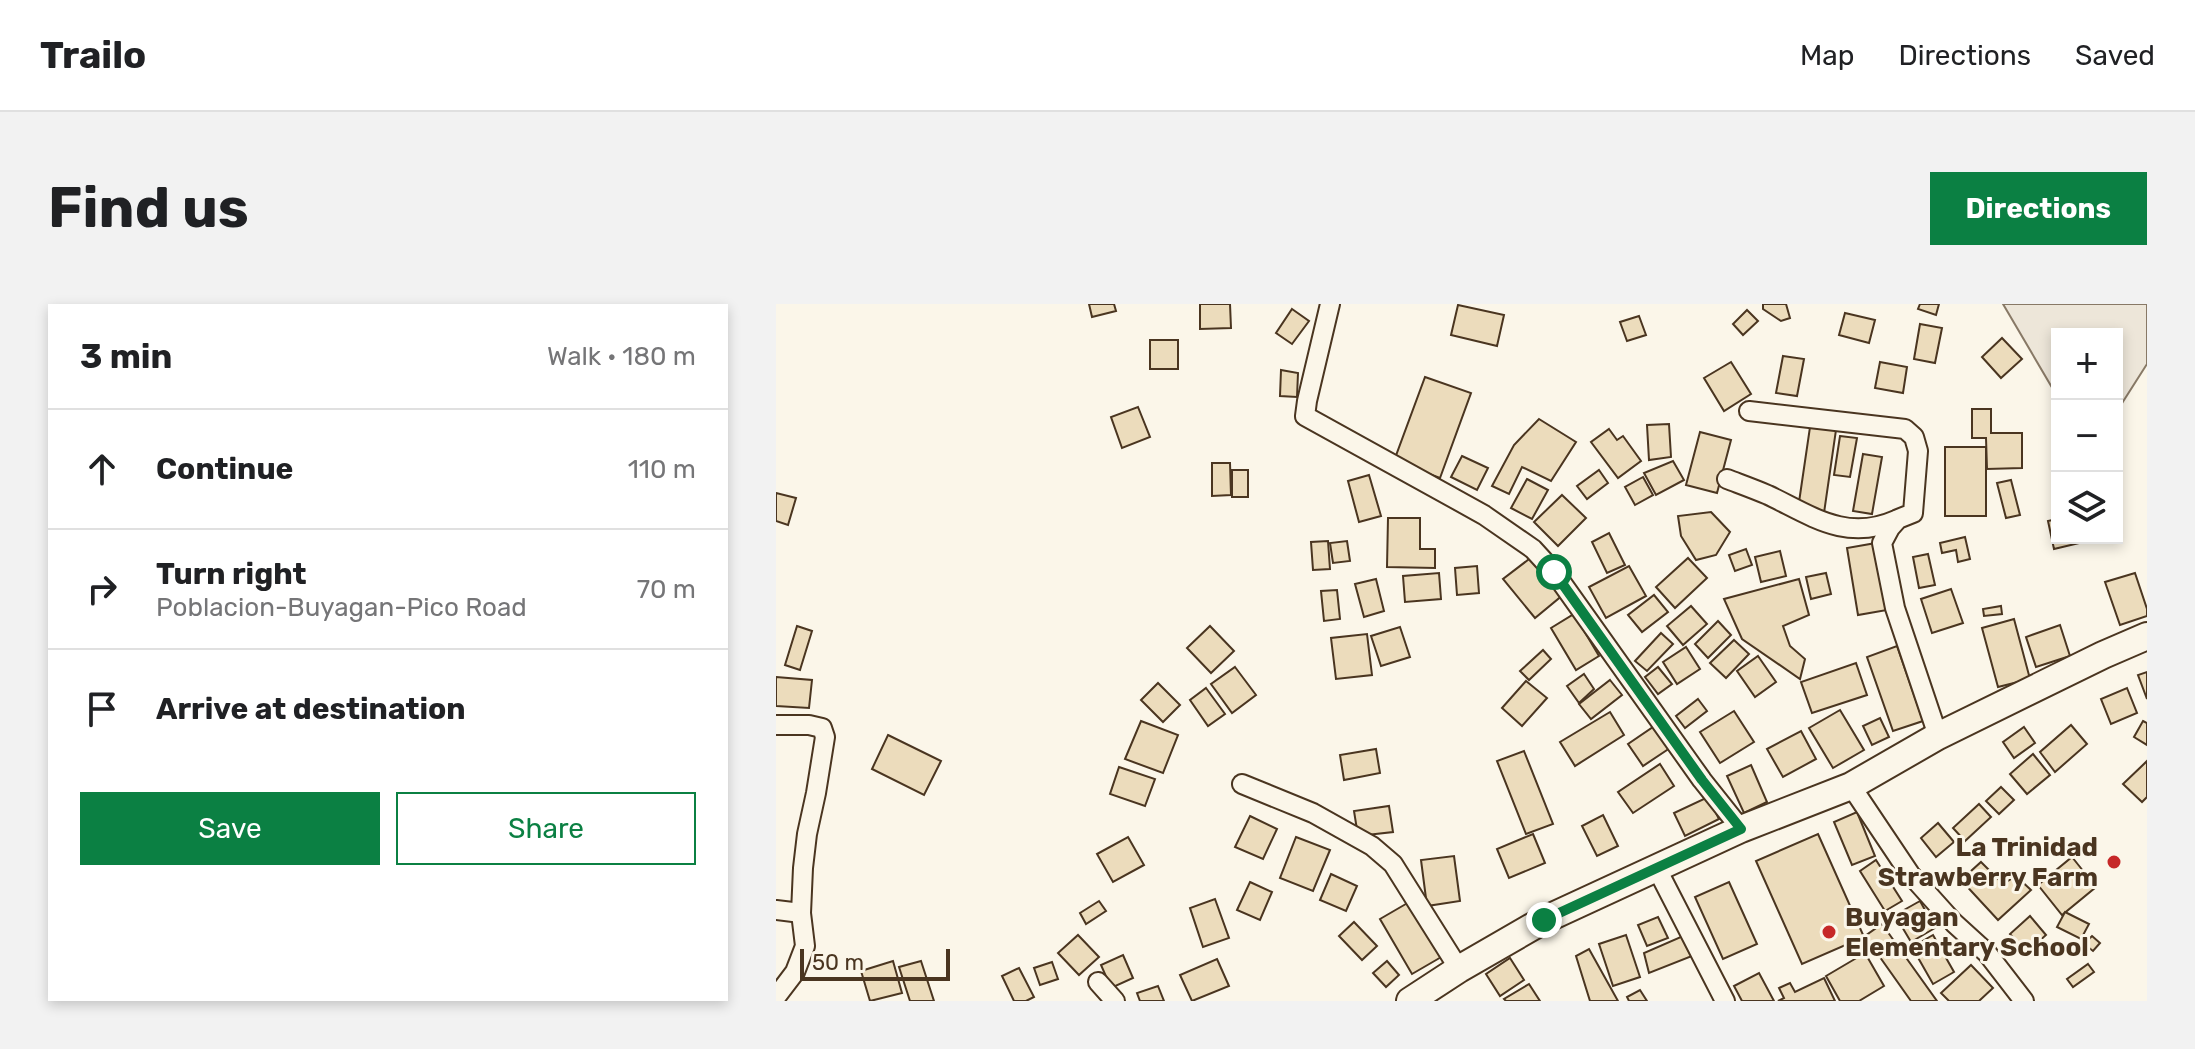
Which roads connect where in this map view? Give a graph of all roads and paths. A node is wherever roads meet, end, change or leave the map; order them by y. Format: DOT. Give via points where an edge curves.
graph roads {
  1 [pos="1330,304"];
  2 [pos="1749,411"];
  3 [pos="1727,479"];
  4 [pos="1898,519"];
  5 [pos="2147,636"];
  6 [pos="776,725"];
  7 [pos="1938,736"];
  8 [pos="1242,784"];
  9 [pos="1851,786"];
  10 [pos="1741,829"];
  11 [pos="1656,867"];
  12 [pos="776,910"];
  13 [pos="801,913"];
  14 [pos="1459,969"];
  15 [pos="1098,982"];
  16 [pos="776,997"];
  17 [pos="1427,997"];
  18 [pos="1115,1001"];
  19 [pos="1725,1001"];
  20 [pos="2024,1001"];
  1 -- 10 [label="street" via="1305,416 1484,515 1533,549"];
  2 -- 4 [label="street" via="1905,429 1918,451 1916,478 1913,513"];
  3 -- 4 [label="street" via="1822,523 1865,529"];
  4 -- 7 [label="street" via="1882,543 1895,608"];
  5 -- 7 [label="main road"];
  6 -- 13 [label="street" via="822,728 825,737 807,834"];
  7 -- 9 [label="main road"];
  8 -- 14 [label="street" via="1313,813 1372,846 1393,864"];
  9 -- 10 [label="main road"];
  9 -- 20 [label="street" via="1910,874 1987,953"];
  10 -- 11 [label="main road"];
  11 -- 14 [label="main road" via="1544,920"];
  11 -- 19 [label="street"];
  12 -- 13 [label="street"];
  13 -- 16 [label="street" via="805,946 795,972"];
  14 -- 17 [label="main road"];
  15 -- 18 [label="street"];
}
